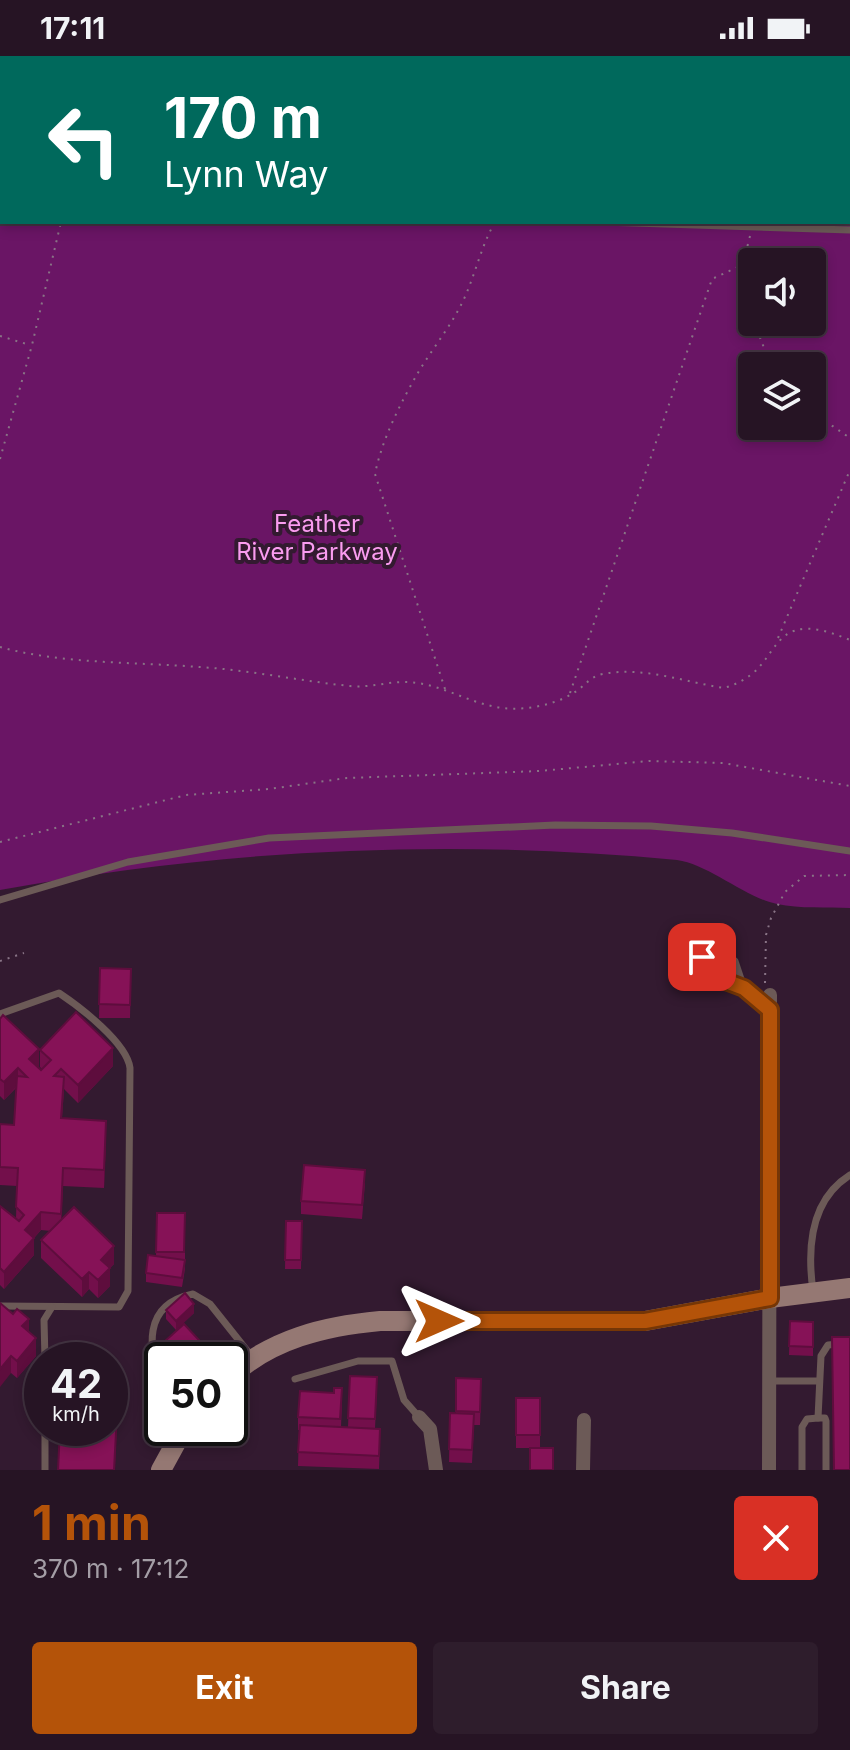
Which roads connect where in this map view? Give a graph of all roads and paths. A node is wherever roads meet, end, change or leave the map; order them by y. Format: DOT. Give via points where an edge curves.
graph roads {
  1 [pos="61,224"];
  2 [pos="494,224"];
  3 [pos="663,224"];
  4 [pos="753,227"];
  5 [pos="850,230"];
  6 [pos="746,248"];
  7 [pos="738,267"];
  8 [pos="0,336"];
  9 [pos="32,345"];
  10 [pos="826,422"];
  11 [pos="850,438"];
  12 [pos="0,459"];
  13 [pos="850,470"];
  14 [pos="850,640"];
  15 [pos="776,643"];
  16 [pos="0,647"];
  17 [pos="445,689"];
  18 [pos="570,694"];
  19 [pos="850,786"];
  20 [pos="0,842"];
  21 [pos="850,851"];
  22 [pos="850,875"];
  23 [pos="0,900"];
  24 [pos="24,953"];
  25 [pos="0,961"];
  26 [pos="744,988"];
  27 [pos="770,1002"];
  28 [pos="0,1014"];
  29 [pos="850,1175"];
  30 [pos="850,1288"];
  31 [pos="813,1293"];
  32 [pos="770,1298"];
  33 [pos="0,1306"];
  34 [pos="52,1307"];
  35 [pos="45,1342"];
  36 [pos="152,1342"];
  37 [pos="240,1342"];
  38 [pos="850,1343"];
  39 [pos="248,1353"];
  40 [pos="253,1359"];
  41 [pos="248,1363"];
  42 [pos="295,1379"];
  43 [pos="769,1381"];
  44 [pos="819,1381"];
  45 [pos="419,1417"];
  46 [pos="818,1418"];
  47 [pos="584,1420"];
  48 [pos="45,1446"];
  49 [pos="174,1446"];
  50 [pos="45,1470"];
  51 [pos="161,1470"];
  52 [pos="436,1470"];
  53 [pos="583,1470"];
  54 [pos="769,1470"];
  55 [pos="802,1470"];
  56 [pos="826,1470"];
  1 -- 9 [label="path"];
  2 -- 17 [label="path" via="464,300 418,372 379,454 375,474"];
  3 -- 4 [label="lane"];
  4 -- 5 [label="lane"];
  4 -- 6 [label="path"];
  7 -- 18 [label="path" via="712,279"];
  8 -- 9 [label="path"];
  9 -- 12 [label="path"];
  10 -- 11 [label="path"];
  13 -- 15 [label="path"];
  14 -- 15 [label="path" via="818,629 781,636"];
  15 -- 18 [label="path" via="754,673 724,688 631,672 590,678"];
  16 -- 17 [label="path" via="352,686 402,682"];
  17 -- 18 [label="path" via="505,709 552,704"];
  19 -- 20 [label="path" via="723,763 649,761 347,778 186,795"];
  21 -- 23 [label="lane" via="651,826 555,825 269,838 128,862"];
  22 -- 27 [label="path" via="804,876 785,892 766,935 765,988"];
  24 -- 25 [label="path"];
  26 -- 26 [label="lane" via="699,971 702,957 719,949 735,961"];
  26 -- 27 [label="lane"];
  27 -- 32 [label="street"];
  28 -- 34 [label="lane" via="59,993 128,1057 128,1291 119,1307"];
  29 -- 31 [label="lane" via="825,1197 815,1221"];
  30 -- 31 [label="main road"];
  31 -- 32 [label="main road"];
  32 -- 40 [label="main road" via="645,1321 349,1324 286,1341"];
  32 -- 43 [label="street"];
  33 -- 34 [label="lane"];
  34 -- 35 [label="lane" via="44,1320"];
  36 -- 37 [label="lane" via="153,1322 162,1310 193,1294 210,1304"];
  38 -- 44 [label="lane" via="828,1345 821,1356"];
  39 -- 40 [label="lane"];
  40 -- 41 [label="main road"];
  42 -- 45 [label="lane" via="358,1361 392,1361 404,1400"];
  43 -- 44 [label="lane"];
  43 -- 54 [label="street"];
  44 -- 46 [label="lane"];
  45 -- 52 [label="street" via="430,1429"];
  46 -- 55 [label="lane" via="807,1419 802,1427"];
  46 -- 56 [label="lane" via="826,1421"];
  47 -- 53 [label="street"];
  48 -- 50 [label="lane"];
  49 -- 51 [label="main road"];
}
